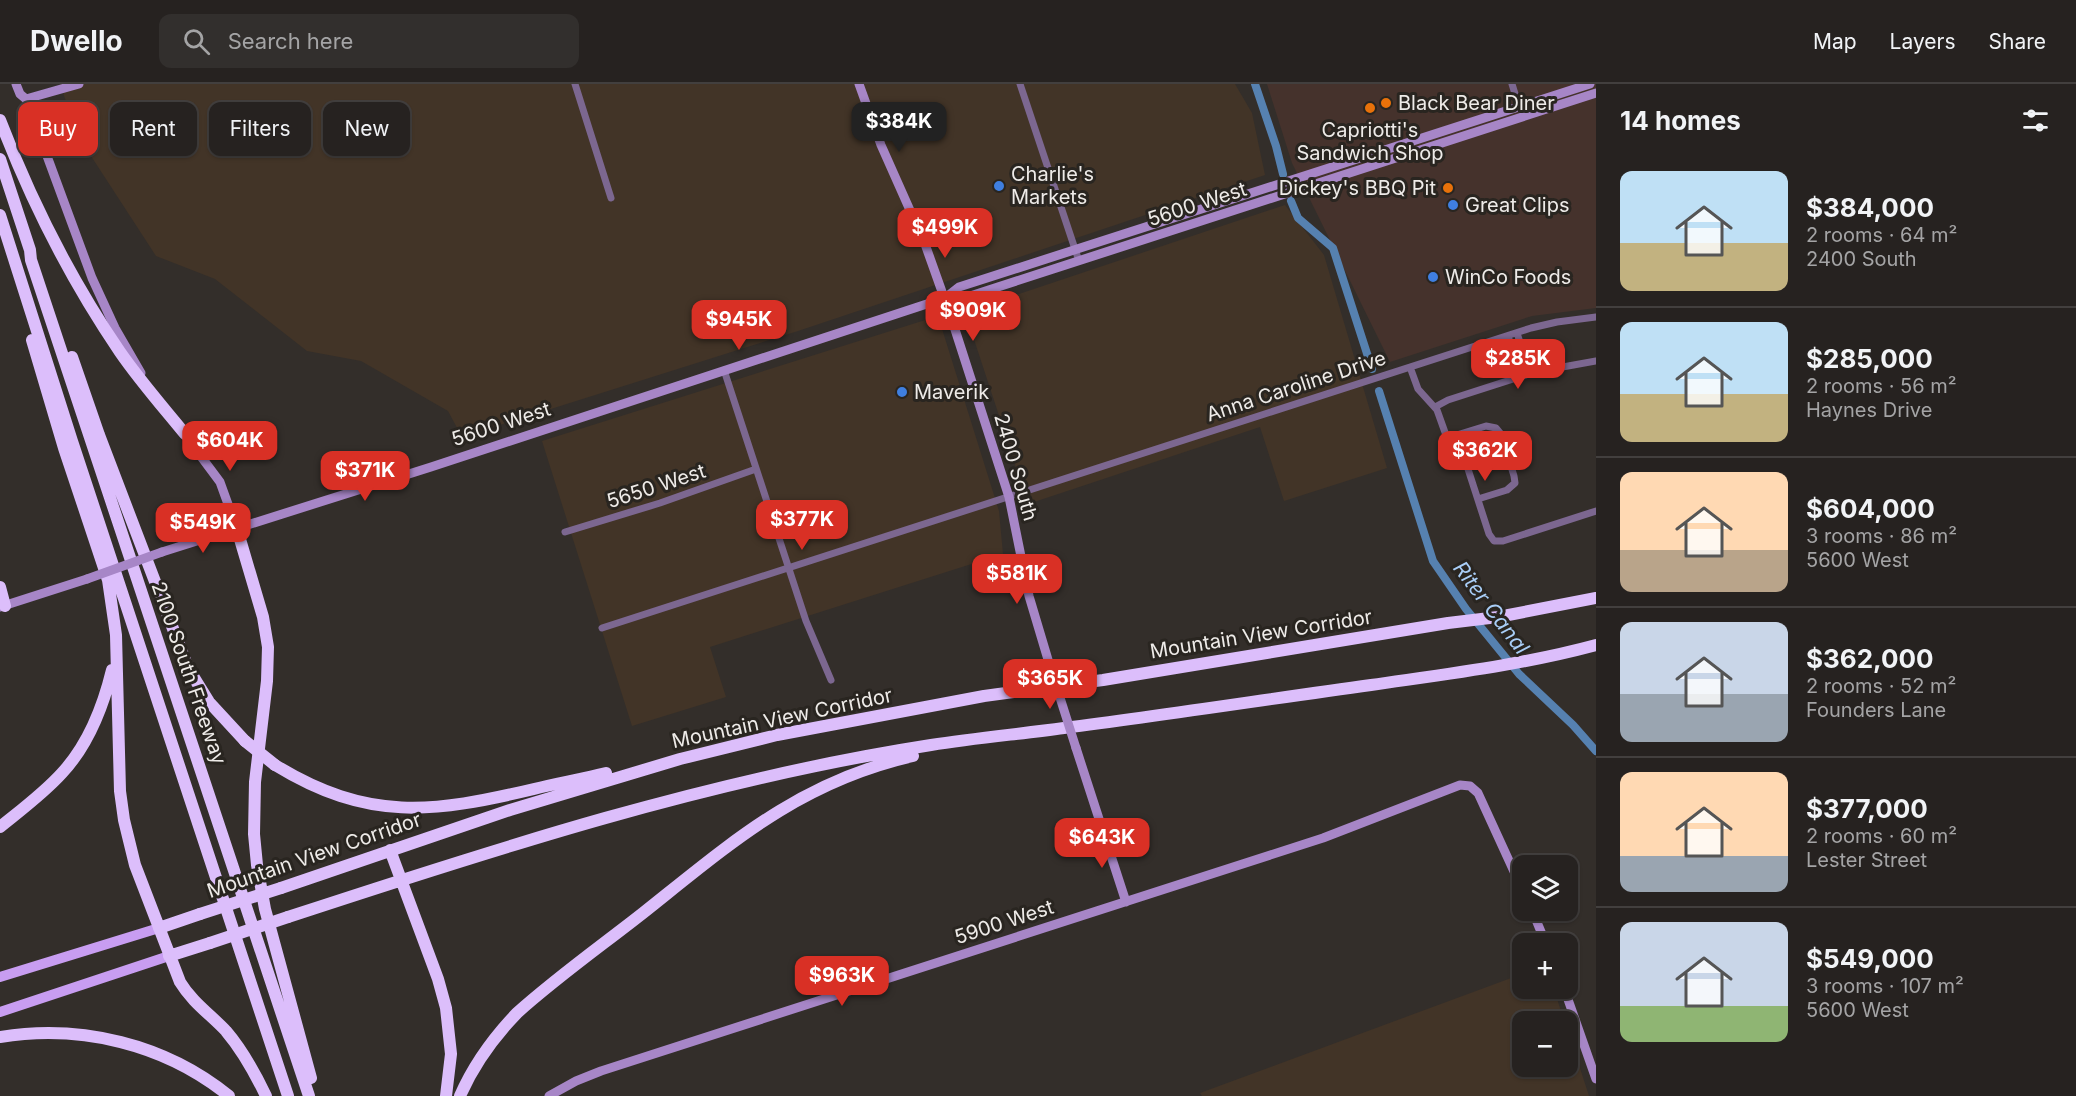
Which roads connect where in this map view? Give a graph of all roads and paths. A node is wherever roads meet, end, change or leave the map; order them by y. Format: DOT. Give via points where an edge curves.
graph roads {
  1 [pos="16,84"];
  2 [pos="79,84"];
  3 [pos="575,84"];
  4 [pos="859,84"];
  5 [pos="1020,84"];
  6 [pos="1512,84"];
  7 [pos="1589,84"];
  8 [pos="1596,93"];
  9 [pos="26,99"];
  10 [pos="1519,107"];
  11 [pos="1523,118"];
  12 [pos="0,120"];
  13 [pos="1456,139"];
  14 [pos="0,159"];
  15 [pos="611,198"];
  16 [pos="0,215"];
  17 [pos="1075,249"];
  18 [pos="30,250"];
  19 [pos="15,260"];
  20 [pos="1079,261"];
  21 [pos="945,298"];
  22 [pos="1596,317"];
  23 [pos="1517,333"];
  24 [pos="1508,336"];
  25 [pos="1596,361"];
  26 [pos="1410,367"];
  27 [pos="724,370"];
  28 [pos="1530,374"];
  29 [pos="1521,376"];
  30 [pos="1436,406"];
  31 [pos="185,435"];
  32 [pos="1457,435"];
  33 [pos="756,470"];
  34 [pos="1009,497"];
  35 [pos="1478,499"];
  36 [pos="1596,511"];
  37 [pos="237,530"];
  38 [pos="565,532"];
  39 [pos="788,568"];
  40 [pos="0,587"];
  41 [pos="1596,598"];
  42 [pos="3,607"];
  43 [pos="602,628"];
  44 [pos="1596,645"];
  45 [pos="116,648"];
  46 [pos="831,680"];
  47 [pos="777,735"];
  48 [pos="1013,735"];
  49 [pos="0,827"];
  50 [pos="390,850"];
  51 [pos="1512,867"];
  52 [pos="401,880"];
  53 [pos="1126,902"];
  54 [pos="159,928"];
  55 [pos="169,956"];
  56 [pos="0,977"];
  57 [pos="1568,999"];
  58 [pos="0,1012"];
  59 [pos="0,1037"];
  60 [pos="1596,1079"];
  61 [pos="229,1096"];
  62 [pos="266,1096"];
  63 [pos="288,1096"];
  64 [pos="309,1096"];
  65 [pos="316,1096"];
  66 [pos="446,1096"];
  67 [pos="460,1096"];
  68 [pos="549,1096"];
  1 -- 9 [label="main road"];
  2 -- 9 [label="main road"];
  3 -- 15 [label="street"];
  4 -- 21 [label="main road, 2400 South"];
  5 -- 17 [label="street"];
  6 -- 10 [label="street"];
  7 -- 10 [label="main road, 5600 West"];
  7 -- 11 [label="main road" via="1571,96 1526,111"];
  8 -- 11 [label="main road, 5600 West"];
  9 -- 31 [label="main road" via="109,315 141,372"];
  10 -- 13 [label="main road" via="1514,114 1470,129"];
  10 -- 17 [label="main road, 5600 West"];
  11 -- 13 [label="main road, 5600 West"];
  12 -- 31 [label="highway" via="39,210 74,277 125,359"];
  13 -- 20 [label="main road, 5600 West"];
  14 -- 18 [label="highway, 2100 South Freeway"];
  16 -- 19 [label="highway, 2100 South Freeway"];
  17 -- 20 [label="street"];
  17 -- 21 [label="main road, 5600 West" via="959,287"];
  18 -- 47 [label="highway, bridge" via="183,656 209,702 244,741 275,765 314,786 354,800 396,807 442,807"];
  18 -- 64 [label="highway, 2100 South Freeway"];
  19 -- 45 [label="highway" via="17,289 108,580"];
  19 -- 63 [label="highway, 2100 South Freeway"];
  20 -- 21 [label="main road, 5600 West" via="964,298"];
  21 -- 27 [label="main road, 5600 West"];
  21 -- 34 [label="main road, 2400 South"];
  22 -- 23 [label="street, Anna Caroline Drive"];
  23 -- 24 [label="street, Anna Caroline Drive"];
  23 -- 28 [label="street"];
  24 -- 26 [label="street, Anna Caroline Drive"];
  24 -- 29 [label="street"];
  25 -- 28 [label="street"];
  26 -- 30 [label="street" via="1418,389"];
  26 -- 34 [label="street, Anna Caroline Drive"];
  27 -- 33 [label="street"];
  27 -- 37 [label="main road, 5600 West"];
  28 -- 29 [label="street"];
  29 -- 30 [label="street"];
  30 -- 32 [label="street" via="1447,438"];
  31 -- 37 [label="main road" via="220,482"];
  32 -- 35 [label="street"];
  32 -- 35 [label="street" via="1486,426 1496,428 1514,476 1514,485"];
  33 -- 38 [label="street, 5650 West"];
  33 -- 39 [label="street"];
  34 -- 39 [label="street, Anna Caroline Drive"];
  34 -- 53 [label="main road, 2400 South, bridge" via="1029,596"];
  35 -- 36 [label="street" via="1489,534 1494,541 1503,542"];
  37 -- 42 [label="main road, 5600 West, bridge"];
  37 -- 65 [label="highway" via="268,647 254,803 258,873"];
  39 -- 43 [label="street, Anna Caroline Drive"];
  39 -- 46 [label="street"];
  40 -- 42 [label="highway"];
  41 -- 47 [label="highway, Mountain View Corridor" via="1498,617 984,696"];
  44 -- 48 [label="highway" via="1483,668"];
  45 -- 49 [label="highway" via="105,697 79,752 55,780"];
  45 -- 54 [label="highway" via="123,820"];
  47 -- 50 [label="highway, Mountain View Corridor" via="582,788"];
  48 -- 52 [label="highway" via="931,745 744,781"];
  48 -- 67 [label="highway" via="868,768 816,789 767,817 517,1013 480,1058"];
  50 -- 52 [label="highway"];
  50 -- 54 [label="highway, Mountain View Corridor, bridge"];
  51 -- 53 [label="main road, 5900 West" via="1480,798 1470,786 1455,786 1332,835"];
  52 -- 55 [label="highway, bridge"];
  52 -- 66 [label="highway" via="446,1008 451,1048"];
  53 -- 68 [label="main road, 5900 West" via="608,1069"];
  54 -- 55 [label="highway"];
  54 -- 56 [label="main road, Mountain View Corridor"];
  55 -- 58 [label="main road"];
  55 -- 62 [label="highway" via="184,988 235,1041"];
  57 -- 60 [label="main road"];
  59 -- 61 [label="highway" via="64,1033 129,1044 175,1062"];
}
